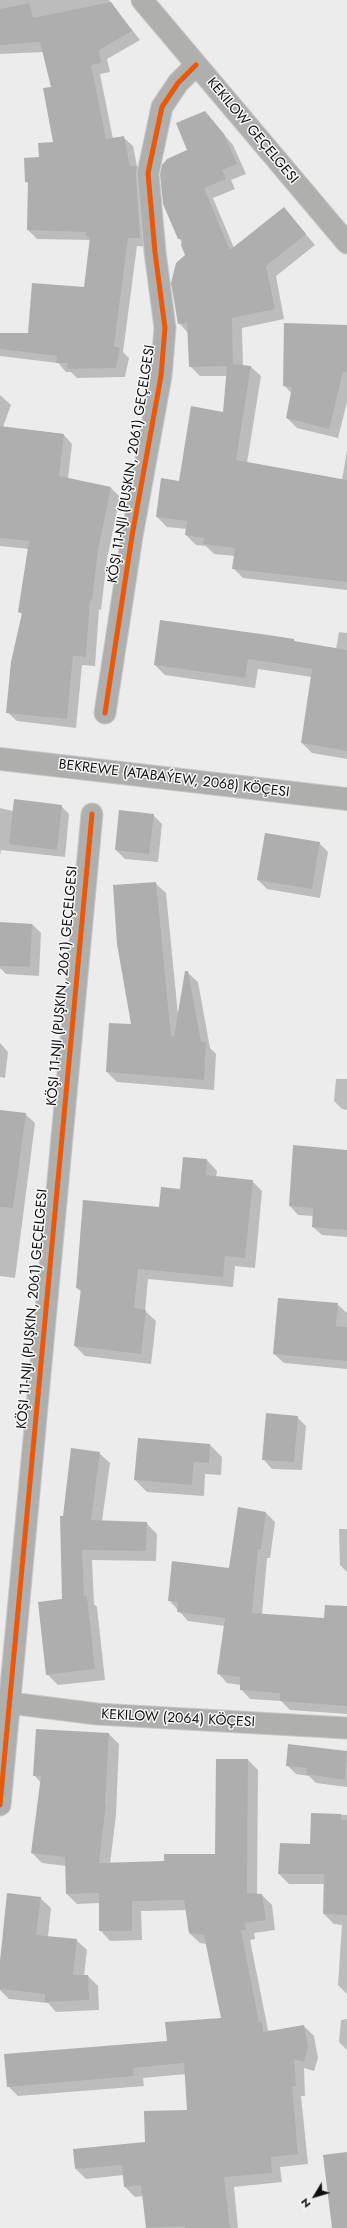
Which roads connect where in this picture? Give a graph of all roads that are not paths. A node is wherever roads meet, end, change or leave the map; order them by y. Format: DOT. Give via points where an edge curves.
graph roads {
  1 [pos="142,0"];
  2 [pos="196,65"];
  3 [pos="347,243"];
  4 [pos="105,713"];
  5 [pos="0,759"];
  6 [pos="347,799"];
  7 [pos="92,814"];
  8 [pos="10,1703"];
  9 [pos="347,1728"];
  10 [pos="0,1805"];
  1 -- 2 [label="street, KEKILOW GEÇELGESI"];
  2 -- 3 [label="street, KEKILOW GEÇELGESI"];
  2 -- 4 [label="street, KÖŞI 11-NJI (PUŞKIN, 2061) GEÇELGESI" via="178,83 162,107 148,173 165,328 161,376 132,536"];
  5 -- 6 [label="main road, BEKREWE (ATABAÝEW, 2068) KÖÇESI"];
  7 -- 8 [label="street, KÖŞI 11-NJI (PUŞKIN, 2061) GEÇELGESI"];
  8 -- 9 [label="street, KEKILOW (2064) KÖÇESI" via="97,1714"];
  8 -- 10 [label="street, KÖŞI 11-NJI (PUŞKIN, 2061) GEÇELGESI"];
}
